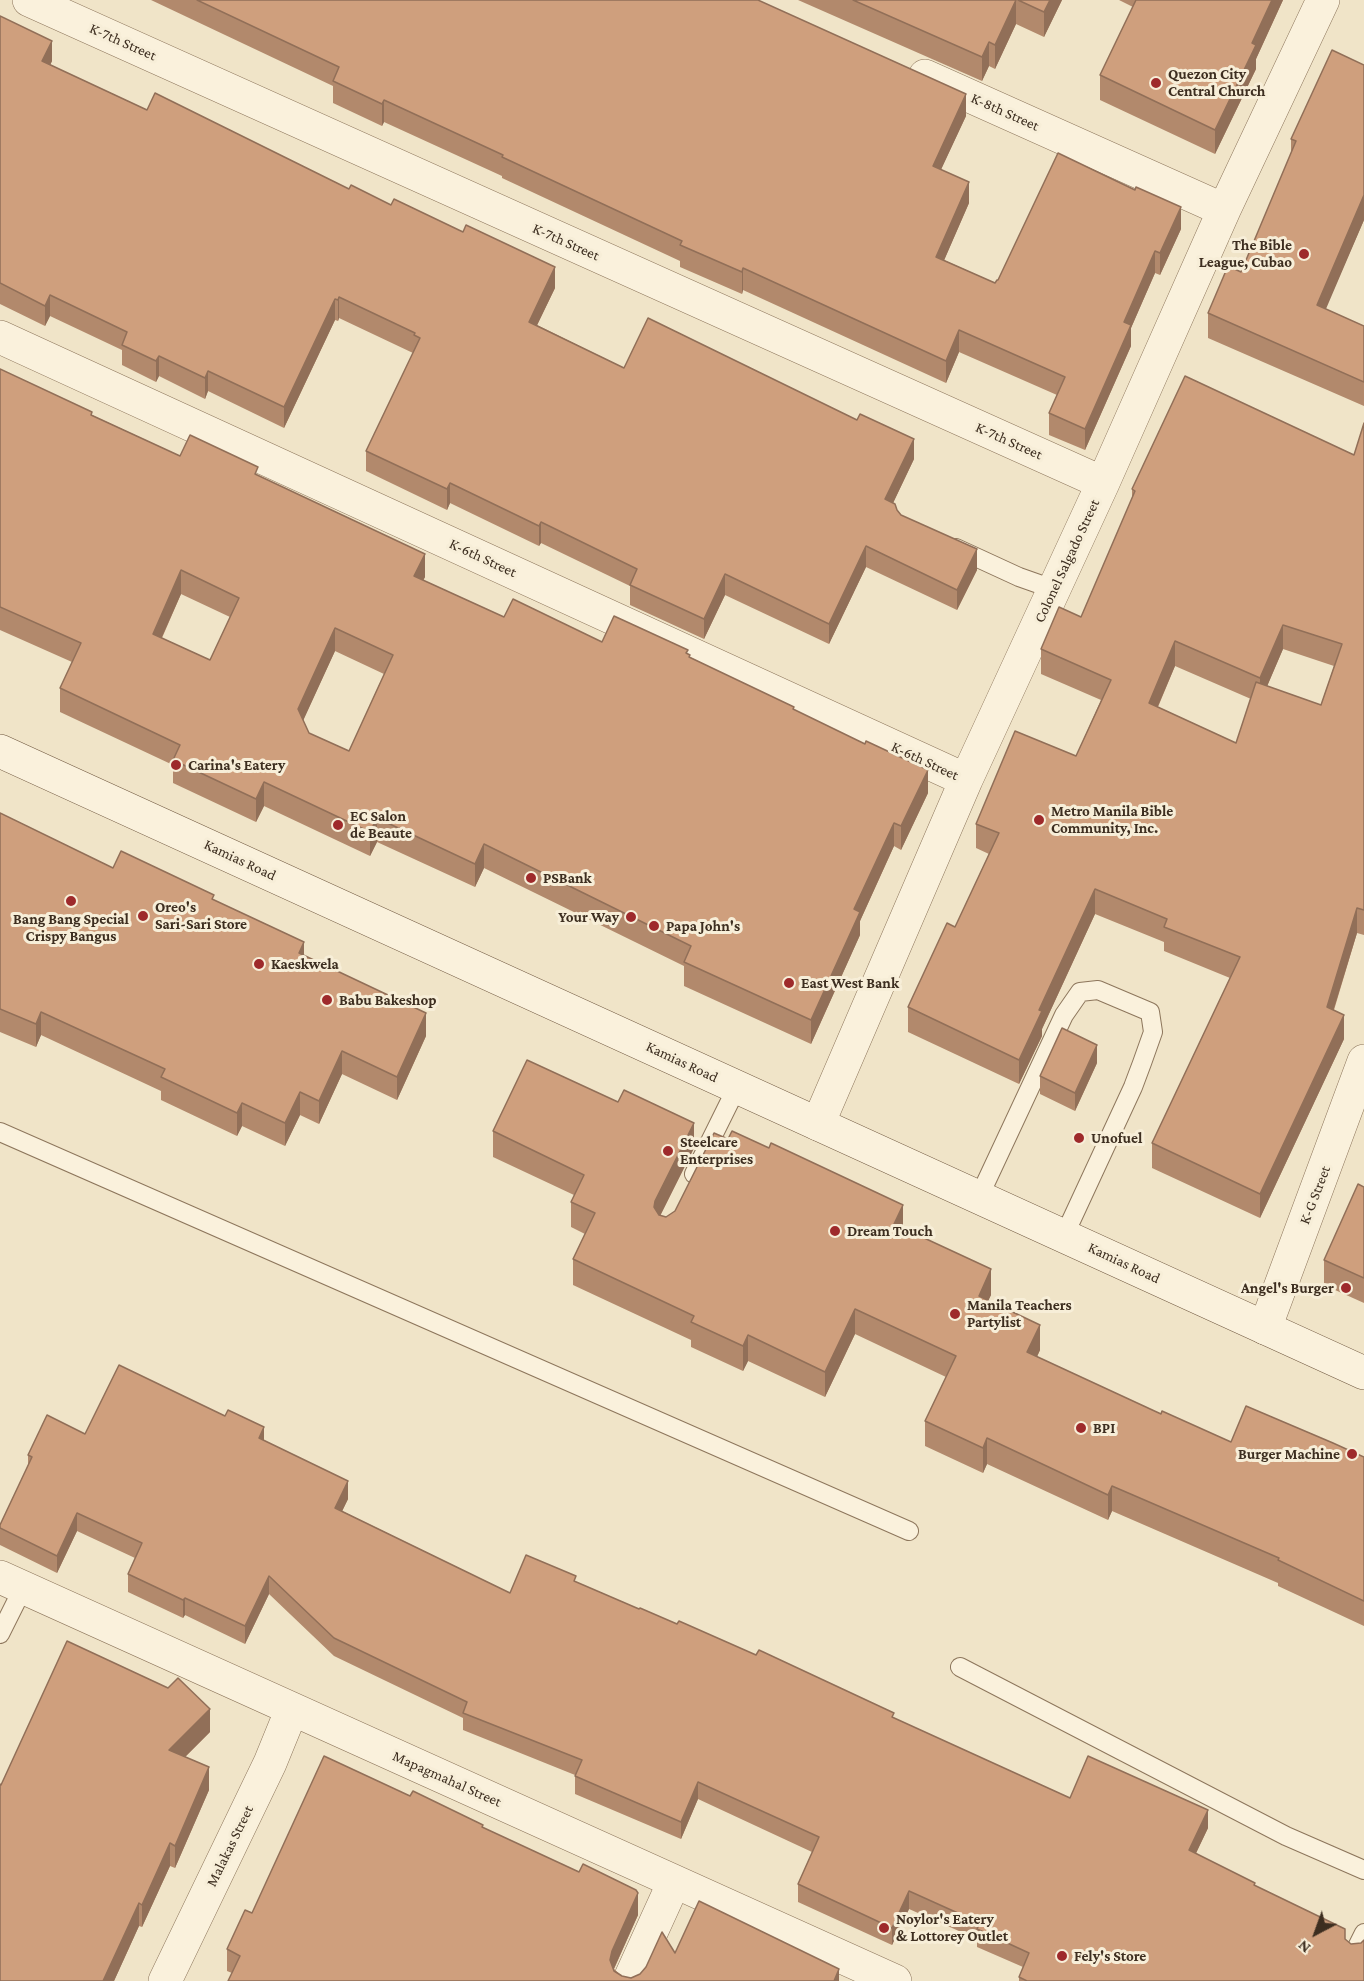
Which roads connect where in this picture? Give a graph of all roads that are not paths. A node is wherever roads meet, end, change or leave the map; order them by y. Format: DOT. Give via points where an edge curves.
graph roads {
  1 [pos="29,0"];
  2 [pos="1323,0"];
  3 [pos="894,62"];
  4 [pos="1224,210"];
  5 [pos="0,337"];
  6 [pos="1102,483"];
  7 [pos="937,539"];
  8 [pos="1053,589"];
  9 [pos="0,751"];
  10 [pos="966,780"];
  11 [pos="1362,1074"];
  12 [pos="737,1087"];
  13 [pos="818,1124"];
  14 [pos="0,1132"];
  15 [pos="686,1190"];
  16 [pos="979,1197"];
  17 [pos="1064,1236"];
  18 [pos="1265,1328"];
  19 [pos="1364,1373"];
  20 [pos="909,1531"];
  21 [pos="11,1582"];
  22 [pos="0,1634"];
  23 [pos="960,1666"];
  24 [pos="292,1709"];
  25 [pos="1364,1870"];
  26 [pos="674,1882"];
  27 [pos="1364,1933"];
  28 [pos="1355,1951"];
  29 [pos="165,1981"];
  30 [pos="629,1981"];
  31 [pos="895,1981"];
  1 -- 6 [label="street, K-7th Street"];
  2 -- 4 [label="street, Colonel Salgado Street"];
  3 -- 4 [label="street, K-8th Street"];
  4 -- 6 [label="street, Colonel Salgado Street"];
  5 -- 10 [label="street, K-6th Street"];
  6 -- 8 [label="street, Colonel Salgado Street"];
  7 -- 8 [label="lane"];
  8 -- 10 [label="street, Colonel Salgado Street"];
  9 -- 12 [label="street, Kamias Road"];
  10 -- 13 [label="street, Colonel Salgado Street"];
  11 -- 18 [label="street, K-G Street"];
  12 -- 13 [label="street, Kamias Road"];
  12 -- 15 [label="lane"];
  13 -- 16 [label="street, Kamias Road"];
  14 -- 20 [label="lane"];
  16 -- 17 [label="street, Kamias Road"];
  16 -- 17 [label="lane" via="1064,1015 1080,992 1098,990 1150,1012 1153,1032 1142,1063"];
  17 -- 18 [label="street, Kamias Road"];
  18 -- 19 [label="street, Kamias Road"];
  21 -- 22 [label="lane"];
  21 -- 24 [label="street, Mapagmahal Street"];
  23 -- 25 [label="lane" via="1286,1836"];
  24 -- 26 [label="street, Mapagmahal Street"];
  24 -- 29 [label="street, Malakas Street"];
  26 -- 30 [label="street"];
  26 -- 31 [label="street, Mapagmahal Street"];
  27 -- 28 [label="lane"];
}
